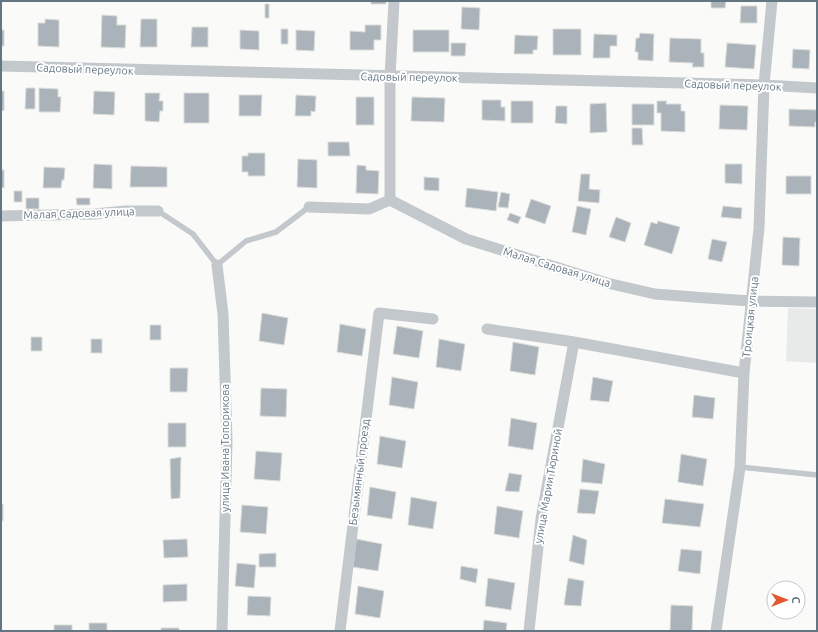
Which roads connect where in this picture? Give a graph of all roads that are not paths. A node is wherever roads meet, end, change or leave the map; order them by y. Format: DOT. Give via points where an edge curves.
graph roads {
  1 [pos="394,1"];
  2 [pos="772,1"];
  3 [pos="1,66"];
  4 [pos="390,77"];
  5 [pos="764,85"];
  6 [pos="817,88"];
  7 [pos="390,200"];
  8 [pos="309,207"];
  9 [pos="158,211"];
  10 [pos="1,216"];
  11 [pos="217,265"];
  12 [pos="751,302"];
  13 [pos="817,302"];
  14 [pos="433,319"];
  15 [pos="487,329"];
  16 [pos="574,342"];
  17 [pos="744,373"];
  18 [pos="740,467"];
  19 [pos="817,475"];
  20 [pos="222,631"];
  21 [pos="340,631"];
  22 [pos="529,631"];
  23 [pos="716,631"];
  1 -- 4 [label="street"];
  2 -- 5 [label="street, Троицкая улица"];
  3 -- 4 [label="street, Садовый переулок"];
  4 -- 5 [label="street, Садовый переулок"];
  4 -- 7 [label="street"];
  5 -- 6 [label="street, Садовый переулок"];
  5 -- 12 [label="street, Троицкая улица" via="759,228"];
  7 -- 8 [label="street" via="369,209"];
  7 -- 12 [label="street, Малая Садовая улица" via="466,239 606,283 655,294"];
  8 -- 11 [label="lane" via="276,232 246,241"];
  9 -- 10 [label="street, Малая Садовая улица"];
  9 -- 11 [label="lane" via="193,234"];
  11 -- 20 [label="street, улица Ивана Топорикова" via="223,314 227,441"];
  12 -- 13 [label="street, Малая Садовая улица"];
  12 -- 17 [label="street, Троицкая улица"];
  14 -- 21 [label="street, Безымянный проезд" via="379,313"];
  15 -- 16 [label="street"];
  16 -- 17 [label="street"];
  16 -- 22 [label="street, улица Марии Тюриной" via="541,519"];
  17 -- 18 [label="street, Троицкая улица"];
  18 -- 19 [label="lane"];
  18 -- 23 [label="street, Троицкая улица"];
}
